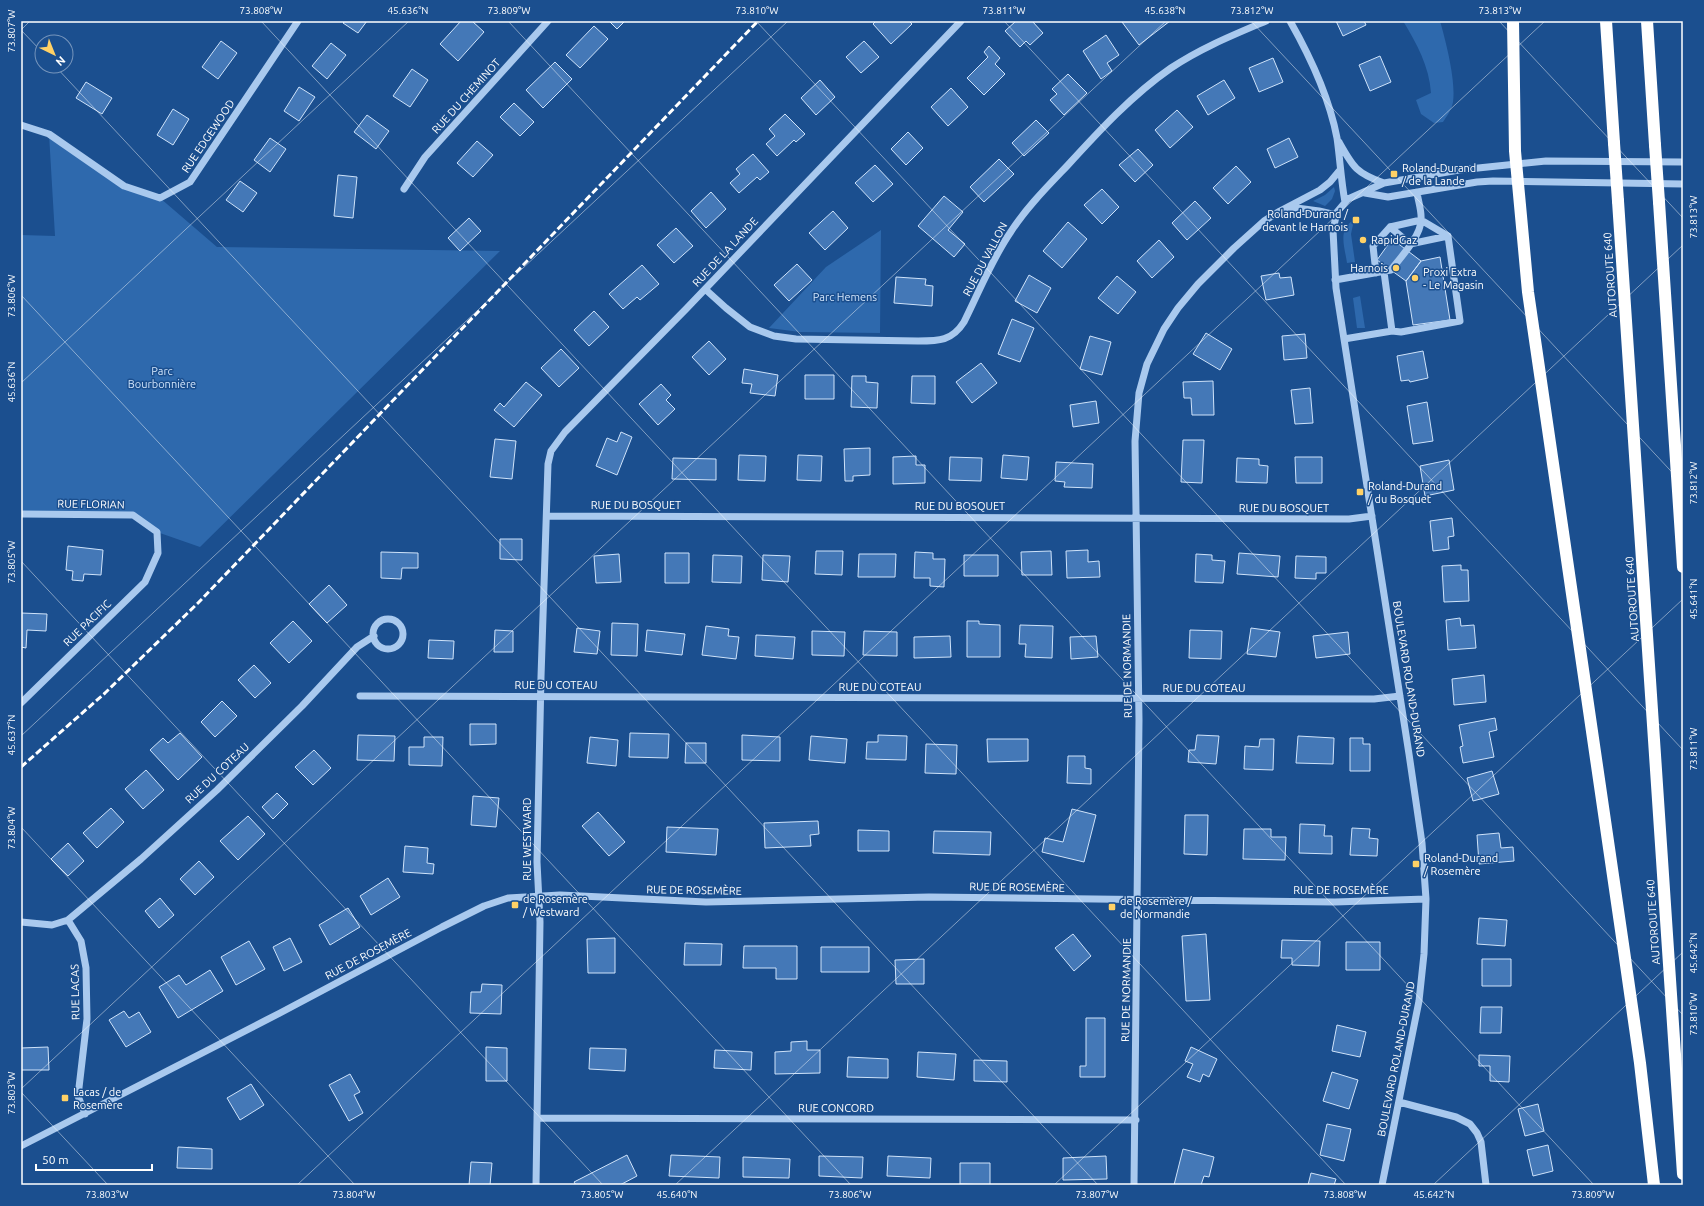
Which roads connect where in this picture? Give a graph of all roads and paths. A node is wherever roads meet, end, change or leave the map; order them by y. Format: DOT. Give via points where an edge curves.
graph roads {
  1 [pos="298,21"];
  2 [pos="548,21"];
  3 [pos="961,21"];
  4 [pos="1266,21"];
  5 [pos="1290,21"];
  6 [pos="1513,21"];
  7 [pos="1606,21"];
  8 [pos="1647,21"];
  9 [pos="21,125"];
  10 [pos="1337,138"];
  11 [pos="1683,162"];
  12 [pos="1516,163"];
  13 [pos="1340,170"];
  14 [pos="1517,181"];
  15 [pos="1384,184"];
  16 [pos="1683,184"];
  17 [pos="404,189"];
  18 [pos="1365,192"];
  19 [pos="1417,192"];
  20 [pos="1345,202"];
  21 [pos="1289,206"];
  22 [pos="1336,215"];
  23 [pos="1421,220"];
  24 [pos="1390,227"];
  25 [pos="1448,236"];
  26 [pos="1410,244"];
  27 [pos="1384,272"];
  28 [pos="1376,273"];
  29 [pos="1335,280"];
  30 [pos="705,289"];
  31 [pos="1392,331"];
  32 [pos="1344,339"];
  33 [pos="21,514"];
  34 [pos="547,516"];
  35 [pos="1372,516"];
  36 [pos="1136,518"];
  37 [pos="158,553"];
  38 [pos="1683,567"];
  39 [pos="374,636"];
  40 [pos="360,696"];
  41 [pos="540,696"];
  42 [pos="1400,696"];
  43 [pos="1138,699"];
  44 [pos="21,703"];
  45 [pos="539,896"];
  46 [pos="1137,899"];
  47 [pos="1426,899"];
  48 [pos="68,920"];
  49 [pos="21,922"];
  50 [pos="1399,1102"];
  51 [pos="85,1114"];
  52 [pos="537,1118"];
  53 [pos="1136,1120"];
  54 [pos="21,1146"];
  55 [pos="1683,1174"];
  56 [pos="536,1185"];
  57 [pos="1134,1185"];
  58 [pos="1382,1185"];
  59 [pos="1486,1185"];
  60 [pos="1654,1185"];
  1 -- 9 [label="street, RUE EDGEWOOD" via="190,182 160,198 124,186 49,134"];
  2 -- 17 [label="street, RUE DU CHEMINOT" via="425,157"];
  3 -- 30 [label="street, RUE DE LA LANDE"];
  4 -- 30 [label="street, RUE DU VALLON" via="1215,42 1171,68 1117,114 1019,219 998,252 964,322 957,332 949,337 918,341 796,339 774,336 750,327"];
  5 -- 10 [label="street" via="1316,70"];
  6 -- 12 [label="highway"];
  7 -- 55 [label="highway, AUTOROUTE 640, bridge"];
  8 -- 38 [label="highway, bridge"];
  10 -- 13 [label="street"];
  10 -- 15 [label="street" via="1358,172"];
  11 -- 12 [label="street, BOULEVARD ROLAND-DURAND"];
  12 -- 14 [label="highway"];
  12 -- 15 [label="street, BOULEVARD ROLAND-DURAND" via="1459,170"];
  13 -- 20 [label="street"];
  13 -- 21 [label="street, RUE DE NORMANDIE" via="1320,190"];
  14 -- 16 [label="street"];
  14 -- 19 [label="street" via="1477,182"];
  14 -- 60 [label="highway" via="1538,363 1640,1063"];
  15 -- 18 [label="street, BOULEVARD ROLAND-DURAND"];
  18 -- 19 [label="street" via="1388,197"];
  18 -- 20 [label="street, BOULEVARD ROLAND-DURAND"];
  19 -- 23 [label="street"];
  20 -- 22 [label="street, BOULEVARD ROLAND-DURAND"];
  21 -- 22 [label="street"];
  21 -- 36 [label="street, RUE DE NORMANDIE" via="1264,222 1220,262 1178,308 1157,341 1147,364 1138,404 1135,441"];
  22 -- 29 [label="street, BOULEVARD ROLAND-DURAND" via="1333,230"];
  23 -- 24 [label="street"];
  23 -- 25 [label="street"];
  23 -- 26 [label="street"];
  24 -- 26 [label="street"];
  24 -- 28 [label="street" via="1373,246"];
  25 -- 26 [label="street"];
  25 -- 31 [label="street" via="1460,321 1401,332"];
  26 -- 27 [label="street" via="1391,270"];
  27 -- 28 [label="street"];
  27 -- 31 [label="street"];
  28 -- 29 [label="street"];
  29 -- 32 [label="street, BOULEVARD ROLAND-DURAND"];
  30 -- 34 [label="street, RUE DE LA LANDE" via="555,445 548,464"];
  31 -- 32 [label="street"];
  32 -- 35 [label="street, BOULEVARD ROLAND-DURAND"];
  33 -- 37 [label="street, RUE FLORIAN" via="133,515 158,532"];
  34 -- 36 [label="street, RUE DU BOSQUET"];
  34 -- 41 [label="street, RUE WESTWARD"];
  35 -- 36 [label="street, RUE DU BOSQUET" via="1349,519"];
  35 -- 42 [label="street, BOULEVARD ROLAND-DURAND"];
  36 -- 43 [label="street, RUE DE NORMANDIE"];
  37 -- 44 [label="street, RUE PACIFIC" via="145,582"];
  39 -- 39 [label="street, RUE DU COTEAU" via="379,645 388,648 400,643 403,633 397,622 387,619 377,624"];
  39 -- 48 [label="street, RUE DU COTEAU" via="357,648 232,776 151,850"];
  40 -- 41 [label="street, RUE DU COTEAU"];
  41 -- 43 [label="street, RUE DU COTEAU"];
  41 -- 45 [label="street, RUE WESTWARD" via="537,862"];
  42 -- 43 [label="street, RUE DU COTEAU" via="1374,700"];
  42 -- 47 [label="street, BOULEVARD ROLAND-DURAND" via="1421,835"];
  43 -- 46 [label="street, RUE DE NORMANDIE"];
  45 -- 46 [label="street, RUE DE ROSEMÈRE" via="706,902 910,898"];
  45 -- 51 [label="street, RUE DE ROSEMÈRE" via="508,898 484,906"];
  45 -- 52 [label="street, RUE WESTWARD"];
  46 -- 47 [label="street, RUE DE ROSEMÈRE" via="1335,902"];
  46 -- 53 [label="street, RUE DE NORMANDIE"];
  47 -- 50 [label="street, BOULEVARD ROLAND-DURAND" via="1419,1001"];
  48 -- 49 [label="street" via="52,925"];
  48 -- 51 [label="street, RUE LACAS" via="81,941 86,968 87,1019 78,1096"];
  50 -- 58 [label="street, BOULEVARD ROLAND-DURAND"];
  50 -- 59 [label="street" via="1456,1117 1470,1124 1481,1142"];
  51 -- 54 [label="street, RUE DE ROSEMÈRE"];
  52 -- 53 [label="street, RUE CONCORD"];
  52 -- 56 [label="street, RUE WESTWARD"];
  53 -- 57 [label="street, RUE DE NORMANDIE"];
}
